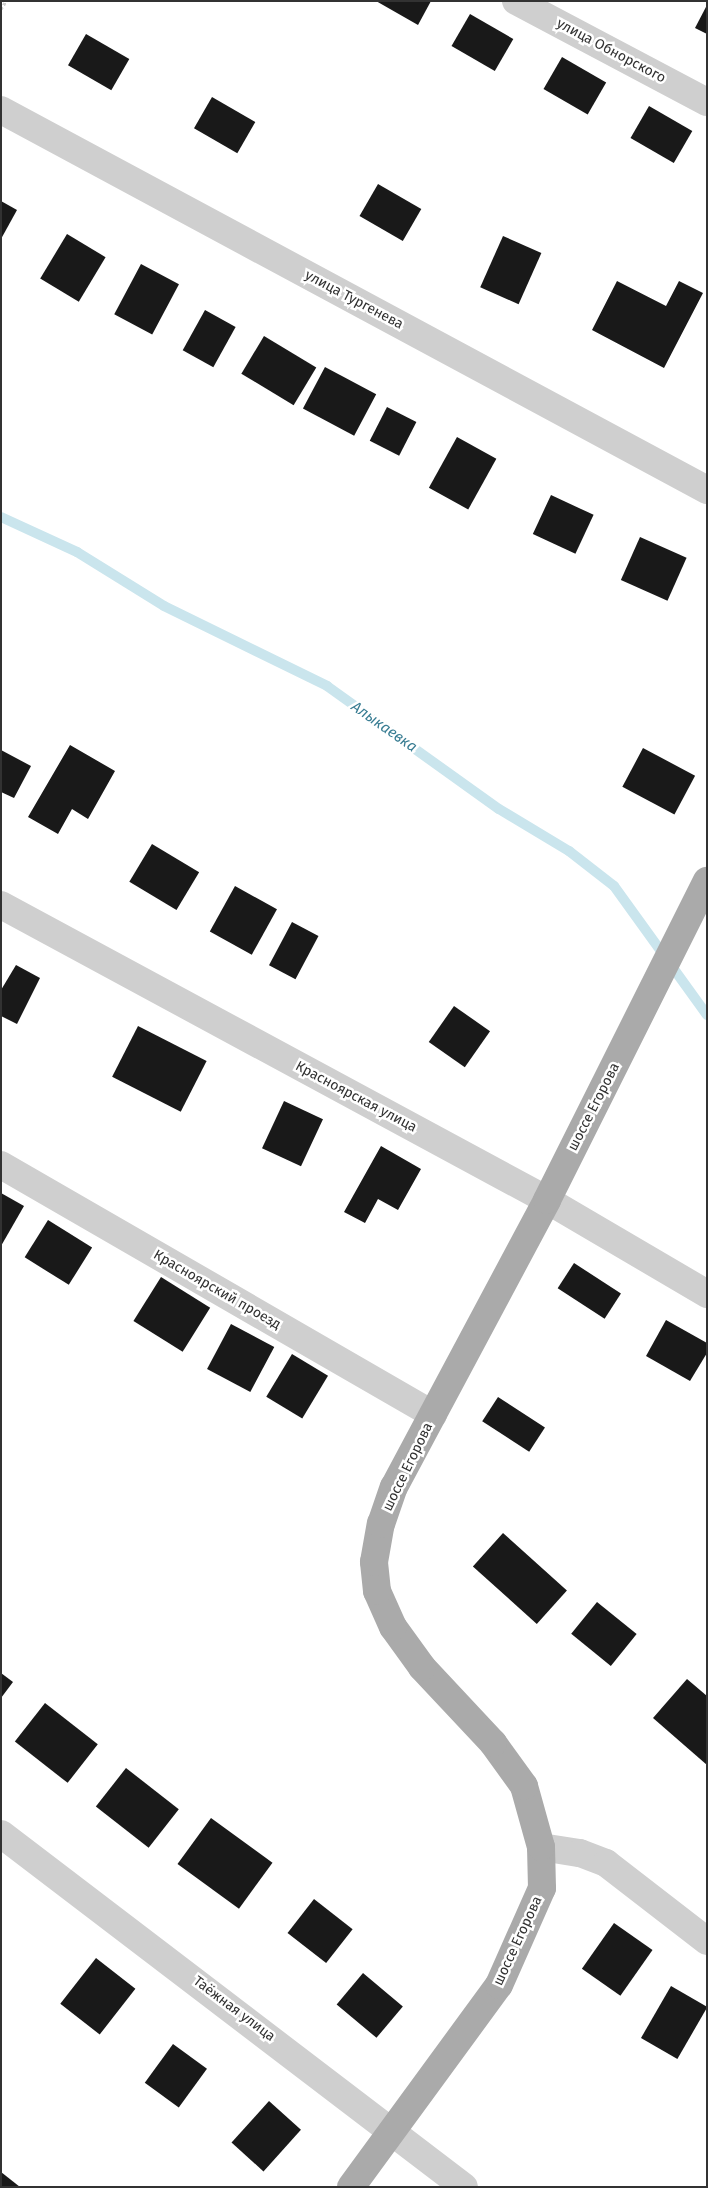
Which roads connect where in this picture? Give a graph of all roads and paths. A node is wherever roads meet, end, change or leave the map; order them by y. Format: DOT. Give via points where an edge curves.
graph roads {
  1 [pos="6,1"];
  2 [pos="516,1"];
  3 [pos="1,9"];
  4 [pos="707,102"];
  5 [pos="1,110"];
  6 [pos="707,490"];
  7 [pos="707,881"];
  8 [pos="1,905"];
  9 [pos="1,1165"];
  10 [pos="547,1200"];
  11 [pos="707,1294"];
  12 [pos="433,1414"];
  13 [pos="1,1834"];
  14 [pos="541,1847"];
  15 [pos="707,1941"];
  16 [pos="394,2130"];
  17 [pos="351,2187"];
  18 [pos="464,2187"];
  1 -- 3 [label="path"];
  2 -- 4 [label="street, улица Обнорского"];
  5 -- 6 [label="street, улица Тургенева"];
  7 -- 10 [label="main road, шоссе Егорова"];
  8 -- 10 [label="street, Красноярская улица"];
  9 -- 12 [label="street, Красноярский проезд"];
  10 -- 11 [label="street, Красноярская улица"];
  10 -- 12 [label="main road, шоссе Егорова"];
  12 -- 14 [label="main road, шоссе Егорова" via="394,1487 381,1524 374,1562 377,1590 393,1627 422,1667 493,1743 524,1786"];
  13 -- 16 [label="street, Таёжная улица"];
  14 -- 15 [label="street" via="580,1853 606,1863"];
  14 -- 16 [label="main road, шоссе Егорова" via="542,1888 499,1985"];
  16 -- 17 [label="main road, шоссе Егорова"];
  16 -- 18 [label="street, Таёжная улица"];
}
